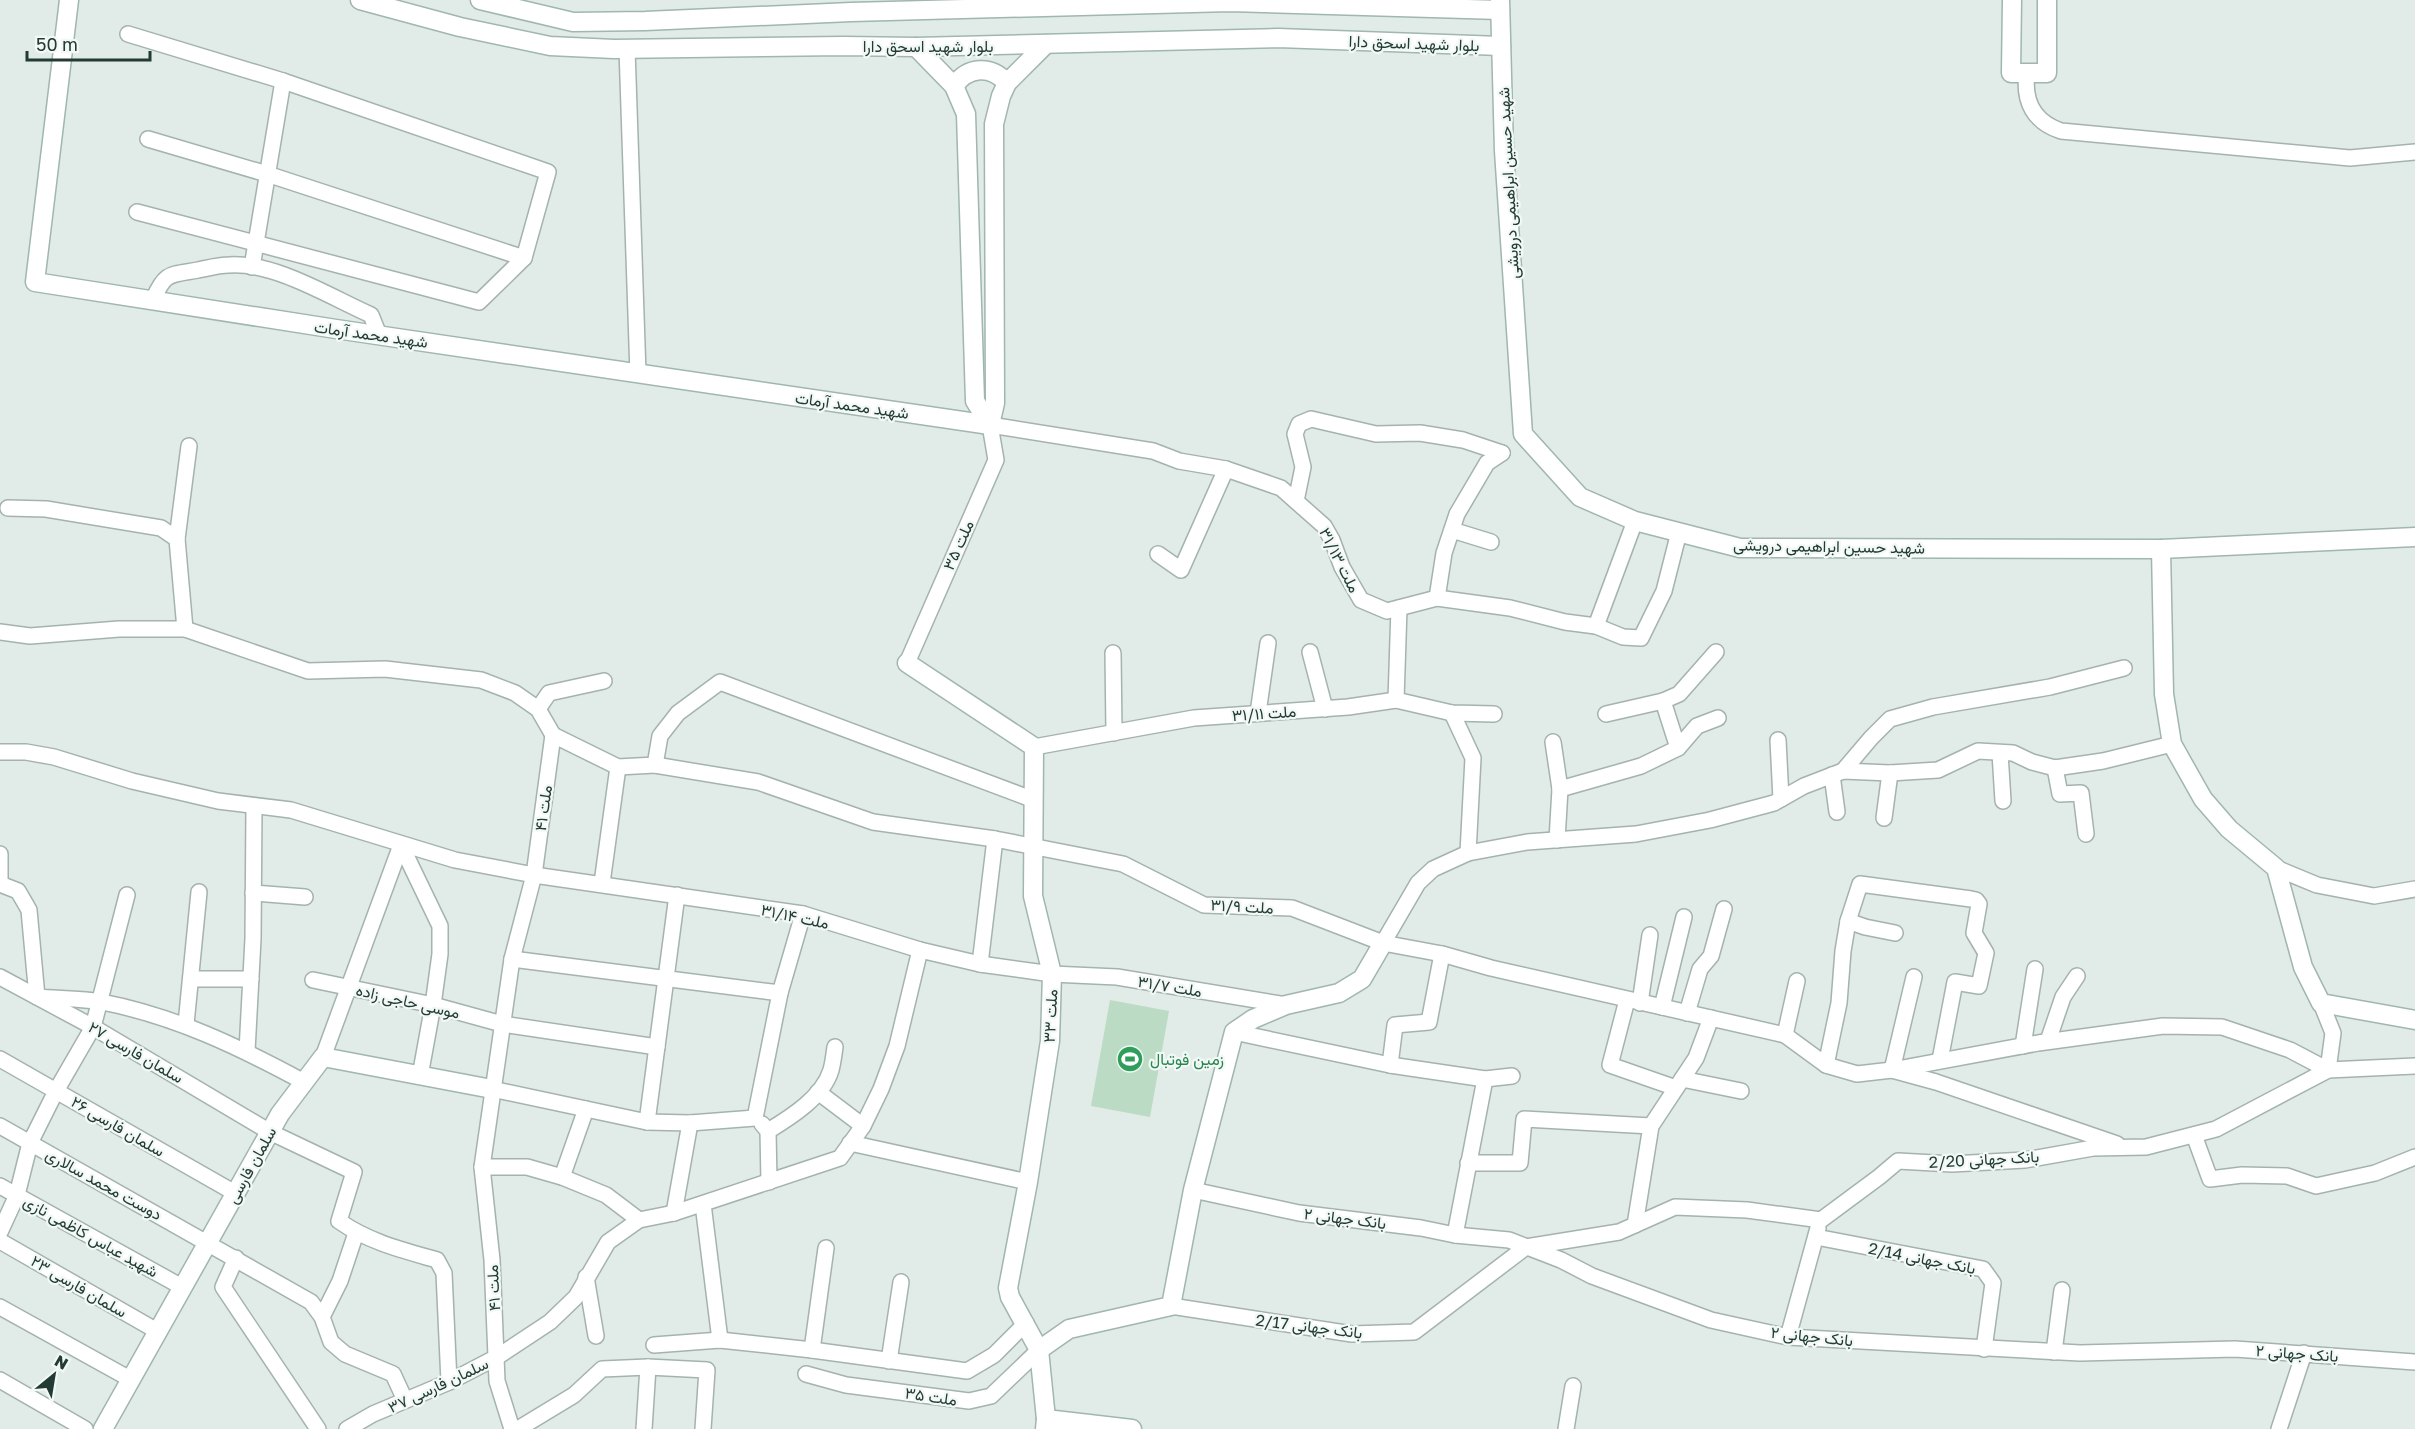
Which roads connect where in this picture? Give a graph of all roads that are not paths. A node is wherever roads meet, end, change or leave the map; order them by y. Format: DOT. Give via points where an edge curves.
graph roads {
  1 [pos="69,0"];
  2 [pos="360,0"];
  3 [pos="480,0"];
  4 [pos="2012,0"];
  5 [pos="2047,0"];
  6 [pos="388,4"];
  7 [pos="1500,5"];
  8 [pos="128,34"];
  9 [pos="1046,44"];
  10 [pos="1501,46"];
  11 [pos="915,47"];
  12 [pos="627,49"];
  13 [pos="2027,73"];
  14 [pos="283,81"];
  15 [pos="956,89"];
  16 [pos="1004,89"];
  17 [pos="148,139"];
  18 [pos="2415,152"];
  19 [pos="267,174"];
  20 [pos="137,212"];
  21 [pos="256,242"];
  22 [pos="524,258"];
  23 [pos="252,267"];
  24 [pos="153,300"];
  25 [pos="379,334"];
  26 [pos="638,374"];
  27 [pos="990,425"];
  28 [pos="189,446"];
  29 [pos="1226,469"];
  30 [pos="1296,501"];
  31 [pos="8,508"];
  32 [pos="1635,521"];
  33 [pos="1452,530"];
  34 [pos="1679,532"];
  35 [pos="2415,537"];
  36 [pos="177,539"];
  37 [pos="1491,542"];
  38 [pos="2161,549"];
  39 [pos="1158,554"];
  40 [pos="1437,598"];
  41 [pos="1399,608"];
  42 [pos="1596,626"];
  43 [pos="185,629"];
  44 [pos="0,632"];
  45 [pos="1268,643"];
  46 [pos="1310,652"];
  47 [pos="1716,652"];
  48 [pos="1113,653"];
  49 [pos="907,663"];
  50 [pos="2124,668"];
  51 [pos="604,681"];
  52 [pos="1396,700"];
  53 [pos="1663,701"];
  54 [pos="538,709"];
  55 [pos="1325,709"];
  56 [pos="1258,713"];
  57 [pos="1452,713"];
  58 [pos="1494,714"];
  59 [pos="1606,714"];
  60 [pos="1718,718"];
  61 [pos="1114,733"];
  62 [pos="553,735"];
  63 [pos="1778,740"];
  64 [pos="1553,742"];
  65 [pos="2172,744"];
  66 [pos="1034,747"];
  67 [pos="1678,748"];
  68 [pos="0,752"];
  69 [pos="2000,753"];
  70 [pos="655,765"];
  71 [pos="618,767"];
  72 [pos="2055,768"];
  73 [pos="1837,773"];
  74 [pos="1890,773"];
  75 [pos="1560,789"];
  76 [pos="1034,800"];
  77 [pos="1781,800"];
  78 [pos="2003,801"];
  79 [pos="254,806"];
  80 [pos="1838,812"];
  81 [pos="1884,819"];
  82 [pos="2086,834"];
  83 [pos="995,839"];
  84 [pos="1557,840"];
  85 [pos="401,845"];
  86 [pos="1034,847"];
  87 [pos="1468,853"];
  88 [pos="0,854"];
  89 [pos="2276,868"];
  90 [pos="534,875"];
  91 [pos="602,883"];
  92 [pos="0,884"];
  93 [pos="2415,890"];
  94 [pos="199,892"];
  95 [pos="253,893"];
  96 [pos="127,895"];
  97 [pos="677,895"];
  98 [pos="305,897"];
  99 [pos="1724,909"];
  100 [pos="803,914"];
  101 [pos="1684,917"];
  102 [pos="1848,921"];
  103 [pos="1895,933"];
  104 [pos="1650,935"];
  105 [pos="1383,943"];
  106 [pos="920,950"];
  107 [pos="1442,954"];
  108 [pos="512,958"];
  109 [pos="980,964"];
  110 [pos="2035,969"];
  111 [pos="1052,974"];
  112 [pos="0,976"];
  113 [pos="2077,976"];
  114 [pos="1914,977"];
  115 [pos="191,979"];
  116 [pos="251,979"];
  117 [pos="666,979"];
  118 [pos="314,980"];
  119 [pos="1797,981"];
  120 [pos="347,987"];
  121 [pos="780,993"];
  122 [pos="37,997"];
  123 [pos="100,1001"];
  124 [pos="1634,1002"];
  125 [pos="2321,1004"];
  126 [pos="433,1005"];
  127 [pos="1286,1005"];
  128 [pos="1662,1007"];
  129 [pos="1687,1013"];
  130 [pos="1711,1018"];
  131 [pos="2415,1020"];
  132 [pos="186,1024"];
  133 [pos="502,1024"];
  134 [pos="93,1027"];
  135 [pos="1234,1032"];
  136 [pos="1785,1035"];
  137 [pos="2048,1041"];
  138 [pos="2024,1046"];
  139 [pos="657,1047"];
  140 [pos="835,1047"];
  141 [pos="247,1051"];
  142 [pos="323,1057"];
  143 [pos="0,1059"];
  144 [pos="1940,1060"];
  145 [pos="1390,1065"];
  146 [pos="1826,1065"];
  147 [pos="2415,1066"];
  148 [pos="1892,1070"];
  149 [pos="2328,1070"];
  150 [pos="420,1076"];
  151 [pos="1512,1076"];
  152 [pos="1485,1079"];
  153 [pos="304,1082"];
  154 [pos="1679,1084"];
  155 [pos="492,1089"];
  156 [pos="56,1091"];
  157 [pos="1742,1091"];
  158 [pos="818,1092"];
  159 [pos="586,1109"];
  160 [pos="755,1118"];
  161 [pos="647,1122"];
  162 [pos="690,1123"];
  163 [pos="0,1126"];
  164 [pos="863,1126"];
  165 [pos="1651,1126"];
  166 [pos="768,1131"];
  167 [pos="270,1132"];
  168 [pos="2194,1135"];
  169 [pos="30,1143"];
  170 [pos="850,1143"];
  171 [pos="2128,1148"];
  172 [pos="2415,1157"];
  173 [pos="1468,1163"];
  174 [pos="482,1167"];
  175 [pos="562,1176"];
  176 [pos="769,1182"];
  177 [pos="1028,1182"];
  178 [pos="0,1186"];
  179 [pos="1193,1190"];
  180 [pos="235,1193"];
  181 [pos="17,1195"];
  182 [pos="702,1204"];
  183 [pos="674,1213"];
  184 [pos="639,1220"];
  185 [pos="1821,1220"];
  186 [pos="1635,1226"];
  187 [pos="0,1232"];
  188 [pos="356,1233"];
  189 [pos="1455,1235"];
  190 [pos="1816,1236"];
  191 [pos="0,1241"];
  192 [pos="207,1242"];
  193 [pos="1526,1247"];
  194 [pos="826,1248"];
  195 [pos="236,1258"];
  196 [pos="586,1277"];
  197 [pos="902,1282"];
  198 [pos="182,1287"];
  199 [pos="2062,1290"];
  200 [pos="1171,1306"];
  201 [pos="0,1307"];
  202 [pos="322,1317"];
  203 [pos="1026,1323"];
  204 [pos="157,1331"];
  205 [pos="596,1336"];
  206 [pos="1788,1337"];
  207 [pos="720,1340"];
  208 [pos="654,1345"];
  209 [pos="1984,1349"];
  210 [pos="812,1350"];
  211 [pos="1039,1350"];
  212 [pos="2054,1352"];
  213 [pos="2304,1353"];
  214 [pos="497,1357"];
  215 [pos="889,1360"];
  216 [pos="2415,1362"];
  217 [pos="648,1366"];
  218 [pos="806,1374"];
  219 [pos="130,1379"];
  220 [pos="0,1380"];
  221 [pos="449,1382"];
  222 [pos="1573,1386"];
  223 [pos="405,1400"];
  224 [pos="1045,1424"];
  225 [pos="85,1429"];
  226 [pos="103,1429"];
  227 [pos="318,1429"];
  228 [pos="347,1429"];
  229 [pos="512,1429"];
  230 [pos="518,1429"];
  231 [pos="644,1429"];
  232 [pos="703,1429"];
  233 [pos="1132,1429"];
  234 [pos="1566,1429"];
  235 [pos="2279,1429"];
  1 -- 24 [label="street, شهید محمد آرمات" via="34,282"];
  2 -- 6 [label="street, بلوار شهید اسحق دارا"];
  3 -- 7 [label="street, بلوار شهید اسحق دارا" via="573,22 1230,2"];
  4 -- 13 [label="street" via="2011,73"];
  5 -- 13 [label="street" via="2047,73"];
  6 -- 12 [label="street, بلوار شهید اسحق دارا" via="460,27 550,46"];
  7 -- 10 [label="street, شهید حسین ابراهیمی درویشی"];
  8 -- 14 [label="street"];
  9 -- 10 [label="street, بلوار شهید اسحق دارا" via="1278,38"];
  9 -- 11 [label="street, بلوار شهید اسحق دارا"];
  9 -- 16 [label="street"];
  10 -- 32 [label="street, شهید حسین ابراهیمی درویشی" via="1523,434 1580,497"];
  11 -- 12 [label="street, بلوار شهید اسحق دارا"];
  11 -- 15 [label="street"];
  12 -- 26 [label="street"];
  13 -- 18 [label="street" via="2025,89 2034,113 2045,126 2061,131 2350,158"];
  14 -- 19 [label="street"];
  14 -- 22 [label="street" via="548,172"];
  15 -- 16 [label="street" via="981,77"];
  15 -- 27 [label="street" via="966,114 975,401"];
  16 -- 27 [label="street" via="994,124 995,403"];
  17 -- 19 [label="street"];
  19 -- 21 [label="street"];
  19 -- 22 [label="street"];
  20 -- 21 [label="street"];
  21 -- 22 [label="street" via="479,302"];
  21 -- 23 [label="street"];
  23 -- 24 [label="street" via="231,264 170,274 160,283"];
  23 -- 25 [label="street" via="274,271 370,315"];
  24 -- 25 [label="street, شهید محمد آرمات"];
  25 -- 26 [label="street, شهید محمد آرمات"];
  26 -- 27 [label="street, شهید محمد آرمات"];
  27 -- 29 [label="street, ملت ۳۱/۱۳" via="1153,451 1179,461"];
  27 -- 49 [label="street, ملت ۳۵" via="996,460"];
  28 -- 36 [label="street"];
  29 -- 30 [label="street, ملت ۳۱/۱۳" via="1281,488"];
  29 -- 39 [label="street" via="1181,570"];
  30 -- 33 [label="street" via="1303,467 1294,434 1299,424 1311,419 1376,434 1420,433 1463,440 1502,453 1487,463"];
  30 -- 41 [label="street, ملت ۳۱/۱۳" via="1324,526 1361,600 1387,611"];
  31 -- 36 [label="street" via="46,509 151,526"];
  32 -- 34 [label="street, شهید حسین ابراهیمی درویشی"];
  32 -- 42 [label="street"];
  33 -- 37 [label="street"];
  33 -- 40 [label="street"];
  34 -- 38 [label="street, شهید حسین ابراهیمی درویشی" via="1740,548"];
  34 -- 42 [label="street, ملت ۳۱/۱۳" via="1664,591 1641,638 1623,637"];
  35 -- 38 [label="street, شهید حسین ابراهیمی درویشی"];
  36 -- 43 [label="street"];
  38 -- 65 [label="street" via="2164,694"];
  40 -- 41 [label="street, ملت ۳۱/۱۳"];
  40 -- 42 [label="street, ملت ۳۱/۱۳"];
  41 -- 52 [label="street"];
  43 -- 44 [label="street" via="30,636"];
  43 -- 54 [label="street" via="308,671 385,669 482,680 515,693"];
  45 -- 56 [label="street"];
  46 -- 55 [label="street"];
  47 -- 53 [label="street" via="1679,694"];
  48 -- 61 [label="street"];
  49 -- 66 [label="street"];
  50 -- 73 [label="street" via="1890,719"];
  51 -- 54 [label="street" via="549,693"];
  52 -- 55 [label="street, ملت ۳۱/۱۱"];
  52 -- 57 [label="street, ملت ۳۱/۱۱"];
  53 -- 59 [label="street"];
  53 -- 67 [label="street"];
  54 -- 62 [label="street"];
  55 -- 56 [label="street, ملت ۳۱/۱۱"];
  56 -- 61 [label="street, ملت ۳۱/۱۱" via="1194,718"];
  57 -- 58 [label="street, ملت ۳۱/۱۱"];
  57 -- 87 [label="street" via="1473,758"];
  60 -- 67 [label="street" via="1697,726"];
  61 -- 66 [label="street, ملت ۳۱/۱۱"];
  62 -- 71 [label="street"];
  62 -- 90 [label="street, ملت ۴۱"];
  63 -- 77 [label="street"];
  64 -- 75 [label="street"];
  65 -- 72 [label="street"];
  65 -- 89 [label="street" via="2203,799 2229,829"];
  66 -- 76 [label="street, ملت ۳۳"];
  67 -- 75 [label="street" via="1641,766"];
  68 -- 79 [label="street, ملت ۳۱/۱۴" via="54,757 132,781"];
  69 -- 72 [label="street" via="2013,753"];
  69 -- 74 [label="street" via="1978,752 1938,770"];
  69 -- 78 [label="street"];
  70 -- 71 [label="street"];
  70 -- 76 [label="street" via="660,736 678,712 720,682"];
  70 -- 83 [label="street, ملت ۳۱/۹" via="758,782 873,822"];
  71 -- 91 [label="street"];
  72 -- 82 [label="street" via="2060,794 2081,793"];
  73 -- 74 [label="street"];
  73 -- 77 [label="street"];
  73 -- 80 [label="street"];
  74 -- 81 [label="street"];
  75 -- 84 [label="street"];
  76 -- 86 [label="street, ملت ۳۳"];
  77 -- 84 [label="street" via="1710,820 1636,834"];
  79 -- 85 [label="street, ملت ۳۱/۱۴" via="291,810"];
  79 -- 95 [label="street"];
  83 -- 86 [label="street, ملت ۳۱/۹"];
  83 -- 109 [label="street"];
  84 -- 87 [label="street"];
  85 -- 90 [label="street, ملت ۳۱/۱۴"];
  85 -- 120 [label="street"];
  85 -- 126 [label="street" via="440,926"];
  86 -- 105 [label="street, ملت ۳۱/۹" via="1123,864 1203,905 1292,908"];
  86 -- 111 [label="street, ملت ۳۳" via="1033,896"];
  87 -- 105 [label="street" via="1433,869 1418,883"];
  88 -- 92 [label="street"];
  89 -- 93 [label="street" via="2317,885 2374,896"];
  89 -- 125 [label="street" via="2303,967"];
  90 -- 91 [label="street, ملت ۳۱/۱۴"];
  90 -- 108 [label="street, ملت ۴۱"];
  91 -- 97 [label="street, ملت ۳۱/۱۴"];
  92 -- 122 [label="street" via="18,891 29,910"];
  94 -- 115 [label="street"];
  95 -- 98 [label="street"];
  95 -- 116 [label="street"];
  96 -- 123 [label="street"];
  97 -- 100 [label="street, ملت ۳۱/۱۴"];
  97 -- 117 [label="street"];
  99 -- 129 [label="street" via="1711,956 1700,969"];
  100 -- 106 [label="street, ملت ۳۱/۱۴"];
  100 -- 121 [label="street"];
  101 -- 128 [label="street"];
  102 -- 103 [label="street"];
  102 -- 144 [label="street" via="1860,884 1971,898 1979,904 1974,933 1986,953 1982,978 1979,986 1955,982"];
  102 -- 146 [label="street" via="1839,1003"];
  104 -- 124 [label="street"];
  105 -- 107 [label="street, ملت ۳۱/۹"];
  105 -- 127 [label="street" via="1362,979 1339,993"];
  106 -- 109 [label="street, ملت ۳۱/۱۴"];
  106 -- 164 [label="street" via="897,1046"];
  107 -- 124 [label="street, ملت ۳۱/۹"];
  107 -- 145 [label="street" via="1429,1022 1395,1025"];
  108 -- 117 [label="street"];
  108 -- 133 [label="street, ملت ۴۱"];
  109 -- 111 [label="street, ملت ۳۱/۱۴"];
  110 -- 138 [label="street"];
  111 -- 127 [label="street, ملت ۳۱/۷" via="1117,977"];
  111 -- 177 [label="street, ملت ۳۳" via="1050,1041"];
  112 -- 122 [label="street, سلمان فارسی ۲۷"];
  113 -- 137 [label="street" via="2063,997"];
  114 -- 148 [label="street"];
  115 -- 116 [label="street"];
  115 -- 132 [label="street"];
  116 -- 141 [label="street"];
  117 -- 121 [label="street"];
  117 -- 139 [label="street"];
  118 -- 120 [label="street, موسی حاجی زاده"];
  119 -- 136 [label="street"];
  120 -- 126 [label="street, موسی حاجی زاده"];
  120 -- 142 [label="street"];
  121 -- 160 [label="street"];
  122 -- 123 [label="street"];
  122 -- 134 [label="street, سلمان فارسی ۲۷"];
  123 -- 132 [label="street"];
  123 -- 134 [label="street"];
  124 -- 128 [label="street, ملت ۳۱/۹"];
  124 -- 154 [label="street" via="1610,1065"];
  125 -- 131 [label="street"];
  125 -- 149 [label="street" via="2333,1033"];
  126 -- 133 [label="street, موسی حاجی زاده"];
  126 -- 150 [label="street"];
  127 -- 135 [label="street"];
  128 -- 129 [label="street, ملت ۳۱/۹"];
  129 -- 130 [label="street, ملت ۳۱/۹"];
  130 -- 136 [label="street, ملت ۳۱/۹"];
  130 -- 154 [label="street" via="1696,1058"];
  132 -- 141 [label="street"];
  133 -- 139 [label="street, موسی حاجی زاده"];
  133 -- 155 [label="street, ملت ۴۱"];
  134 -- 156 [label="street"];
  134 -- 167 [label="street, سلمان فارسی ۲۷"];
  135 -- 145 [label="street"];
  135 -- 179 [label="street"];
  136 -- 146 [label="street"];
  137 -- 138 [label="street"];
  137 -- 149 [label="street" via="2163,1026 2222,1027 2290,1050"];
  138 -- 144 [label="street"];
  139 -- 161 [label="street"];
  140 -- 158 [label="street" via="831,1072"];
  141 -- 153 [label="street"];
  142 -- 150 [label="street"];
  142 -- 153 [label="street, سلمان فارسی"];
  143 -- 156 [label="street, سلمان فارسی ۲۶"];
  144 -- 148 [label="street"];
  145 -- 152 [label="street"];
  146 -- 148 [label="street" via="1857,1074"];
  147 -- 149 [label="street, بانک جهانی 2/20"];
  148 -- 171 [label="street"];
  149 -- 168 [label="street, بانک جهانی 2/20" via="2216,1129"];
  150 -- 155 [label="street"];
  151 -- 152 [label="street"];
  152 -- 173 [label="street"];
  153 -- 167 [label="street, سلمان فارسی"];
  154 -- 157 [label="street"];
  154 -- 165 [label="street"];
  155 -- 159 [label="street"];
  155 -- 174 [label="street, ملت ۴۱"];
  156 -- 169 [label="street"];
  156 -- 180 [label="street, سلمان فارسی ۲۶"];
  158 -- 164 [label="street"];
  158 -- 166 [label="street" via="793,1116"];
  159 -- 161 [label="street"];
  159 -- 175 [label="street"];
  160 -- 162 [label="street"];
  160 -- 166 [label="street"];
  161 -- 162 [label="street"];
  162 -- 183 [label="street"];
  163 -- 169 [label="street, دوست محمد سالاری"];
  164 -- 170 [label="street"];
  165 -- 173 [label="street" via="1524,1119 1520,1163"];
  165 -- 186 [label="street"];
  166 -- 176 [label="street"];
  167 -- 180 [label="street, سلمان فارسی"];
  167 -- 188 [label="street, سلمان فارسی ۲۷" via="354,1172 339,1221"];
  168 -- 171 [label="street, بانک جهانی 2/20"];
  168 -- 172 [label="street" via="2210,1179 2287,1176 2316,1186 2375,1173"];
  169 -- 181 [label="street"];
  169 -- 192 [label="street, دوست محمد سالاری"];
  170 -- 176 [label="street" via="840,1158"];
  170 -- 177 [label="street"];
  171 -- 185 [label="street, بانک جهانی 2/20" via="2094,1148 2025,1160 1952,1164 1898,1161"];
  173 -- 189 [label="street"];
  174 -- 175 [label="street" via="527,1167"];
  174 -- 214 [label="street, ملت ۴۱"];
  175 -- 184 [label="street" via="606,1195"];
  176 -- 182 [label="street"];
  177 -- 203 [label="street, ملت ۳۳" via="1008,1288"];
  178 -- 181 [label="street, شهید عباس کاظمی نازی"];
  179 -- 189 [label="street, بانک جهانی ۲" via="1299,1213"];
  179 -- 200 [label="street"];
  180 -- 192 [label="street, سلمان فارسی"];
  181 -- 187 [label="street"];
  181 -- 198 [label="street, شهید عباس کاظمی نازی"];
  182 -- 183 [label="street"];
  182 -- 207 [label="street"];
  183 -- 184 [label="street"];
  184 -- 196 [label="street, سلمان فارسی ۳۷" via="608,1242"];
  185 -- 186 [label="street" via="1747,1209 1675,1207"];
  185 -- 190 [label="street"];
  186 -- 193 [label="street" via="1620,1232"];
  188 -- 202 [label="street" via="340,1281"];
  188 -- 221 [label="street" via="437,1260 444,1273"];
  189 -- 193 [label="street, بانک جهانی ۲" via="1509,1240"];
  190 -- 206 [label="street"];
  190 -- 209 [label="street, بانک جهانی 2/14" via="1983,1269 1993,1283"];
  191 -- 204 [label="street, سلمان فارسی ۲۳"];
  192 -- 195 [label="street, دوست محمد سالاری"];
  192 -- 198 [label="street, سلمان فارسی"];
  193 -- 200 [label="street, بانک جهانی 2/17" via="1414,1332 1352,1334"];
  193 -- 206 [label="street, بانک جهانی ۲" via="1711,1320"];
  194 -- 210 [label="street"];
  195 -- 202 [label="street, دوست محمد سالاری" via="311,1302"];
  195 -- 227 [label="street" via="224,1287"];
  196 -- 205 [label="street"];
  196 -- 214 [label="street, سلمان فارسی ۳۷" via="576,1297 550,1322"];
  197 -- 215 [label="street"];
  198 -- 204 [label="street, سلمان فارسی"];
  199 -- 212 [label="street"];
  200 -- 211 [label="street" via="1069,1329"];
  201 -- 219 [label="street"];
  202 -- 223 [label="street" via="331,1342 345,1354 393,1374"];
  203 -- 211 [label="street, ملت ۳۳"];
  203 -- 215 [label="street" via="994,1354 967,1371"];
  204 -- 219 [label="street, سلمان فارسی"];
  206 -- 209 [label="street, بانک جهانی ۲"];
  207 -- 208 [label="street"];
  207 -- 210 [label="street"];
  209 -- 212 [label="street, بانک جهانی ۲"];
  210 -- 215 [label="street"];
  211 -- 218 [label="street, ملت ۳۵" via="991,1396 969,1401 846,1385"];
  211 -- 224 [label="street, ملت ۳۳"];
  212 -- 213 [label="street, بانک جهانی ۲" via="2235,1349"];
  213 -- 216 [label="street, بانک جهانی ۲"];
  213 -- 235 [label="street"];
  214 -- 221 [label="street, سلمان فارسی ۳۷"];
  214 -- 229 [label="street, ملت ۴۱" via="497,1381"];
  217 -- 230 [label="street" via="602,1369 574,1395"];
  217 -- 231 [label="street"];
  217 -- 232 [label="street" via="707,1370"];
  219 -- 226 [label="street, سلمان فارسی"];
  220 -- 225 [label="street"];
  221 -- 223 [label="street, سلمان فارسی ۳۷"];
  222 -- 234 [label="street"];
  223 -- 228 [label="street, سلمان فارسی ۳۷"];
  224 -- 233 [label="street"];
}
